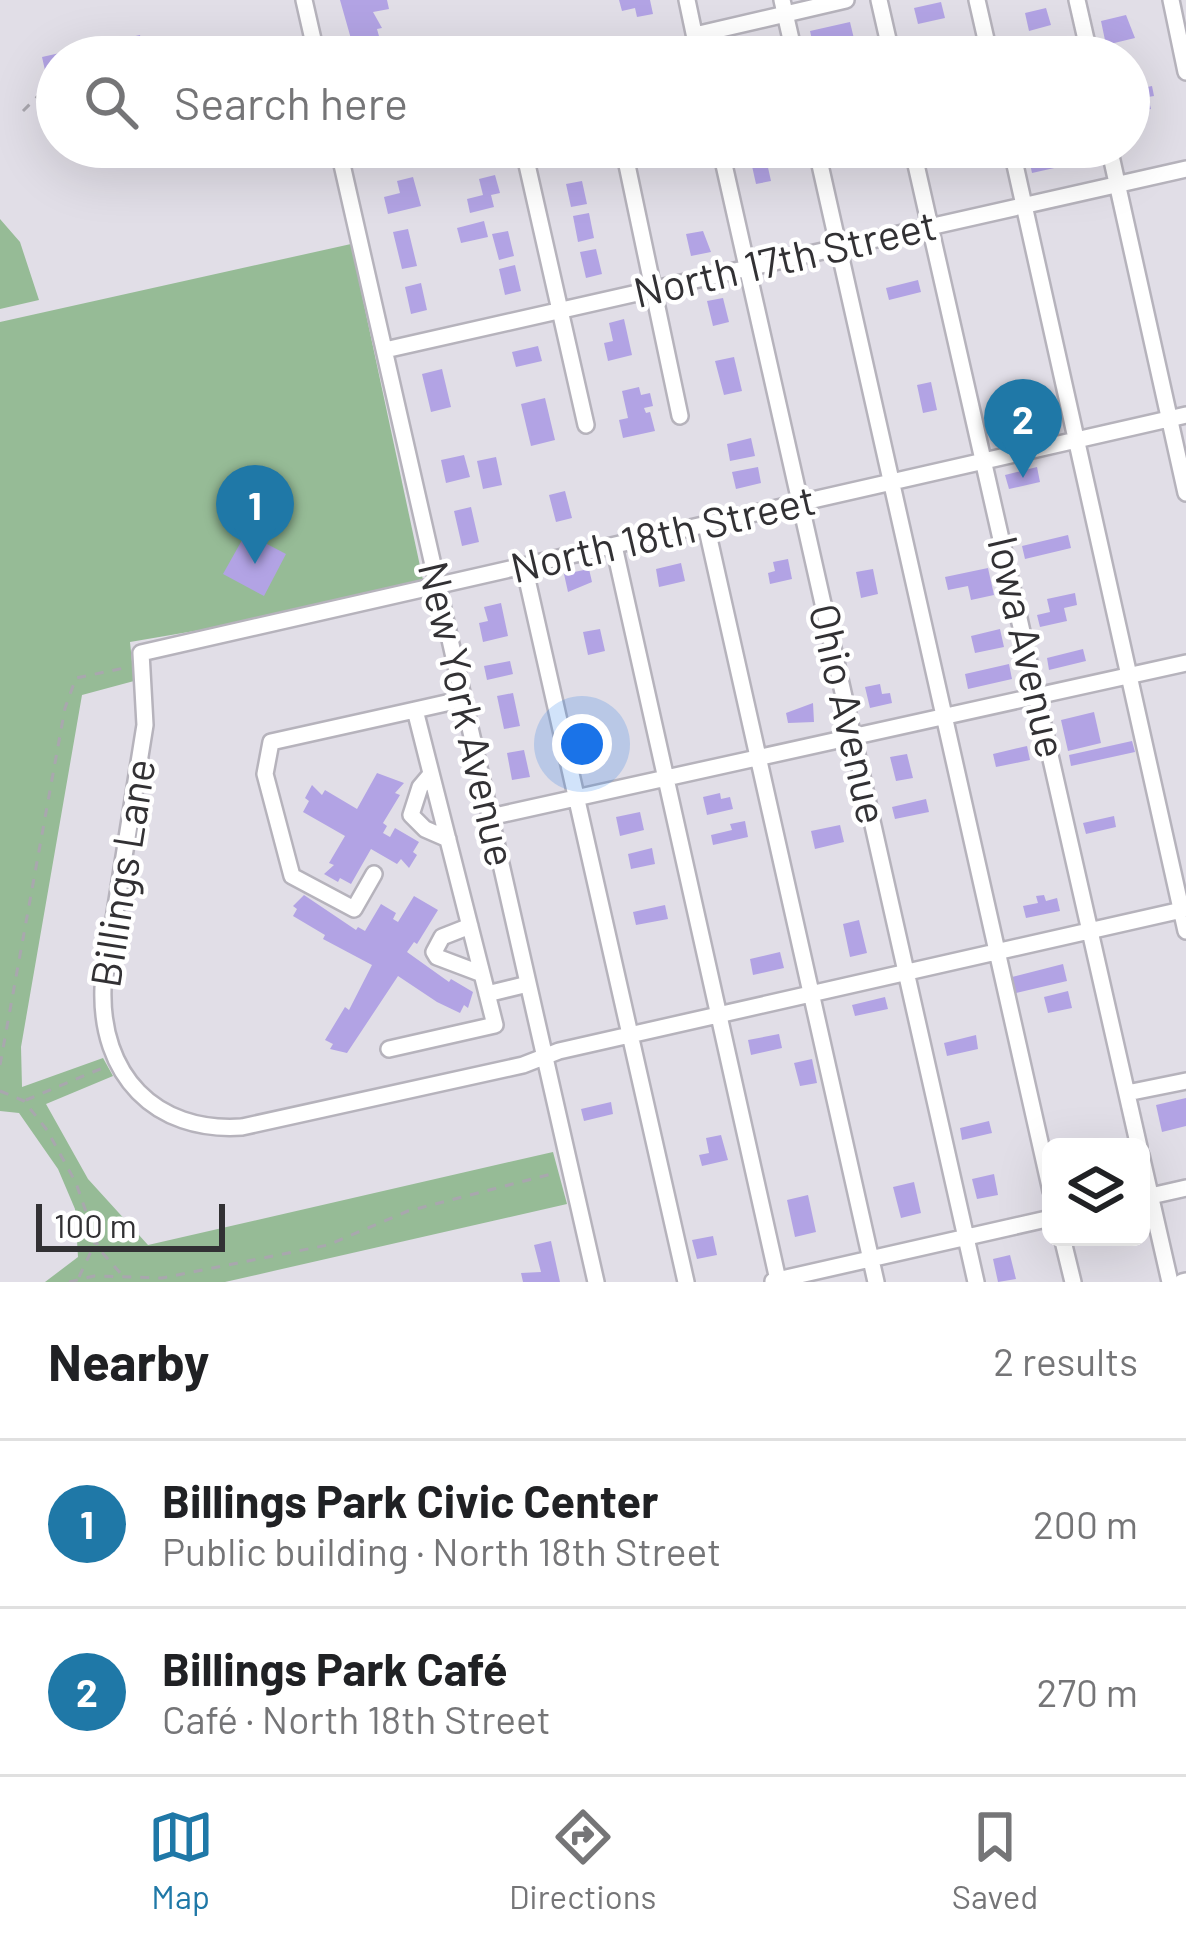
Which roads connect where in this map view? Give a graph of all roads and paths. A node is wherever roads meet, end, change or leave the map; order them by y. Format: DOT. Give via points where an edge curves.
graph roads {
  1 [pos="304,0"];
  2 [pos="687,0"];
  3 [pos="846,0"];
  4 [pos="879,0"];
  5 [pos="977,0"];
  6 [pos="1077,0"];
  7 [pos="1171,0"];
  8 [pos="784,7"];
  9 [pos="694,35"];
  10 [pos="312,36"];
  11 [pos="887,36"];
  12 [pos="985,36"];
  13 [pos="1085,36"];
  14 [pos="1186,72"];
  15 [pos="36,98"];
  16 [pos="22,111"];
  17 [pos="343,168"];
  18 [pos="528,168"];
  19 [pos="628,168"];
  20 [pos="725,168"];
  21 [pos="821,168"];
  22 [pos="917,168"];
  23 [pos="1016,168"];
  24 [pos="1114,168"];
  25 [pos="1186,169"];
  26 [pos="1117,184"];
  27 [pos="1024,205"];
  28 [pos="930,226"];
  29 [pos="840,247"];
  30 [pos="747,268"];
  31 [pos="653,289"];
  32 [pos="559,310"];
  33 [pos="385,350"];
  34 [pos="680,416"];
  35 [pos="1178,417"];
  36 [pos="586,425"];
  37 [pos="1075,441"];
  38 [pos="986,461"];
  39 [pos="892,482"];
  40 [pos="1186,493"];
  41 [pos="800,503"];
  42 [pos="706,525"];
  43 [pos="614,545"];
  44 [pos="524,566"];
  45 [pos="438,586"];
  46 [pos="142,658"];
  47 [pos="1186,663"];
  48 [pos="1129,676"];
  49 [pos="1037,697"];
  50 [pos="464,699"];
  51 [pos="415,710"];
  52 [pos="946,717"];
  53 [pos="853,736"];
  54 [pos="758,758"];
  55 [pos="431,774"];
  56 [pos="666,778"];
  57 [pos="578,797"];
  58 [pos="490,817"];
  59 [pos="448,839"];
  60 [pos="374,874"];
  61 [pos="1184,910"];
  62 [pos="470,926"];
  63 [pos="1090,931"];
  64 [pos="1186,931"];
  65 [pos="999,952"];
  66 [pos="906,973"];
  67 [pos="482,974"];
  68 [pos="528,984"];
  69 [pos="487,994"];
  70 [pos="814,994"];
  71 [pos="719,1015"];
  72 [pos="630,1035"];
  73 [pos="388,1049"];
  74 [pos="544,1057"];
  75 [pos="117,1062"];
  76 [pos="0,1065"];
  77 [pos="1186,1081"];
  78 [pos="0,1091"];
  79 [pos="1127,1094"];
  80 [pos="24,1101"];
  81 [pos="1137,1138"];
  82 [pos="1042,1150"];
  83 [pos="570,1169"];
  84 [pos="1186,1188"];
  85 [pos="1150,1196"];
  86 [pos="1150,1211"];
  87 [pos="1042,1221"];
  88 [pos="966,1238"];
  89 [pos="96,1242"];
  90 [pos="1064,1246"];
  91 [pos="871,1259"];
  92 [pos="124,1277"];
  93 [pos="77,1280"];
  94 [pos="774,1281"];
  95 [pos="69,1282"];
  96 [pos="596,1282"];
  97 [pos="686,1282"];
  98 [pos="876,1282"];
  99 [pos="976,1282"];
  100 [pos="1073,1282"];
  101 [pos="1170,1282"];
  1 -- 10 [label="street"];
  2 -- 9 [label="street"];
  3 -- 8 [label="street"];
  4 -- 11 [label="street"];
  5 -- 12 [label="street"];
  6 -- 13 [label="street"];
  7 -- 14 [label="street"];
  8 -- 9 [label="street"];
  15 -- 16 [label="path"];
  17 -- 33 [label="street, New York Avenue"];
  18 -- 32 [label="street"];
  19 -- 31 [label="street"];
  20 -- 30 [label="street, Ohio Avenue"];
  21 -- 29 [label="street"];
  22 -- 28 [label="street, Iowa Avenue"];
  23 -- 27 [label="street"];
  24 -- 26 [label="street"];
  25 -- 26 [label="street, North 17th Street"];
  26 -- 27 [label="street, North 17th Street"];
  26 -- 35 [label="street"];
  27 -- 28 [label="street, North 17th Street"];
  27 -- 37 [label="street"];
  28 -- 29 [label="street, North 17th Street"];
  28 -- 38 [label="street, Iowa Avenue"];
  29 -- 30 [label="street, North 17th Street"];
  29 -- 39 [label="street"];
  30 -- 31 [label="street, North 17th Street"];
  30 -- 41 [label="street, Ohio Avenue"];
  31 -- 32 [label="street, North 17th Street"];
  31 -- 34 [label="street"];
  32 -- 33 [label="street, North 17th Street"];
  32 -- 36 [label="street"];
  33 -- 45 [label="street, New York Avenue"];
  35 -- 37 [label="street, North 18th Street"];
  35 -- 40 [label="street"];
  37 -- 38 [label="street, North 18th Street"];
  37 -- 48 [label="street"];
  38 -- 39 [label="street, North 18th Street"];
  38 -- 49 [label="street, Iowa Avenue"];
  39 -- 41 [label="street, North 18th Street"];
  39 -- 52 [label="street"];
  41 -- 42 [label="street, North 18th Street"];
  41 -- 53 [label="street, Ohio Avenue"];
  42 -- 43 [label="street, North 18th Street"];
  42 -- 54 [label="street"];
  43 -- 44 [label="street, North 18th Street"];
  43 -- 56 [label="street"];
  44 -- 45 [label="street, North 18th Street"];
  44 -- 57 [label="street"];
  45 -- 46 [label="street, North 18th Street"];
  45 -- 50 [label="street, New York Avenue"];
  46 -- 75 [label="street, Billings Lane" via="145,724 103,988 104,1026"];
  46 -- 76 [label="path" via="76,678 65,708"];
  47 -- 48 [label="street"];
  48 -- 49 [label="street"];
  48 -- 61 [label="street"];
  49 -- 52 [label="street"];
  49 -- 63 [label="street, Iowa Avenue"];
  50 -- 51 [label="street"];
  50 -- 58 [label="street, New York Avenue"];
  51 -- 55 [label="street"];
  51 -- 60 [label="street" via="271,742 266,774 292,876 354,909"];
  52 -- 53 [label="street"];
  52 -- 65 [label="street"];
  53 -- 54 [label="street"];
  53 -- 66 [label="street, Ohio Avenue"];
  54 -- 56 [label="street"];
  54 -- 70 [label="street"];
  55 -- 59 [label="street"];
  55 -- 59 [label="street" via="412,814"];
  56 -- 57 [label="street"];
  56 -- 71 [label="street"];
  57 -- 58 [label="street"];
  57 -- 72 [label="street"];
  58 -- 68 [label="street, New York Avenue"];
  59 -- 62 [label="street"];
  61 -- 63 [label="street, Billings Lane"];
  61 -- 64 [label="street"];
  62 -- 67 [label="street"];
  62 -- 67 [label="street" via="442,937 434,952"];
  63 -- 65 [label="street, Billings Lane"];
  63 -- 79 [label="street, Iowa Avenue"];
  65 -- 66 [label="street, Billings Lane"];
  65 -- 82 [label="street"];
  66 -- 70 [label="street, Billings Lane"];
  66 -- 88 [label="street, Ohio Avenue"];
  67 -- 69 [label="street"];
  68 -- 69 [label="street"];
  68 -- 74 [label="street, New York Avenue"];
  69 -- 73 [label="street" via="495,1025"];
  70 -- 71 [label="street, Billings Lane"];
  70 -- 91 [label="street"];
  71 -- 72 [label="street, Billings Lane"];
  71 -- 94 [label="street"];
  72 -- 74 [label="street, Billings Lane"];
  72 -- 97 [label="street"];
  74 -- 75 [label="street, Billings Lane" via="230,1128 157,1108"];
  74 -- 83 [label="street, New York Avenue"];
  75 -- 80 [label="path"];
  77 -- 79 [label="street"];
  78 -- 80 [label="path"];
  79 -- 81 [label="street, Iowa Avenue"];
  80 -- 89 [label="path" via="76,1183"];
  83 -- 92 [label="path" via="408,1210 328,1245 209,1271"];
  83 -- 96 [label="street, New York Avenue"];
  84 -- 85 [label="street"];
  86 -- 101 [label="street, Iowa Avenue"];
  87 -- 88 [label="street"];
  88 -- 91 [label="street"];
  88 -- 99 [label="street, Ohio Avenue"];
  89 -- 92 [label="path"];
  89 -- 93 [label="path"];
  90 -- 100 [label="street"];
  91 -- 94 [label="street"];
  91 -- 98 [label="street"];
  92 -- 93 [label="path"];
  93 -- 95 [label="path"];
}
